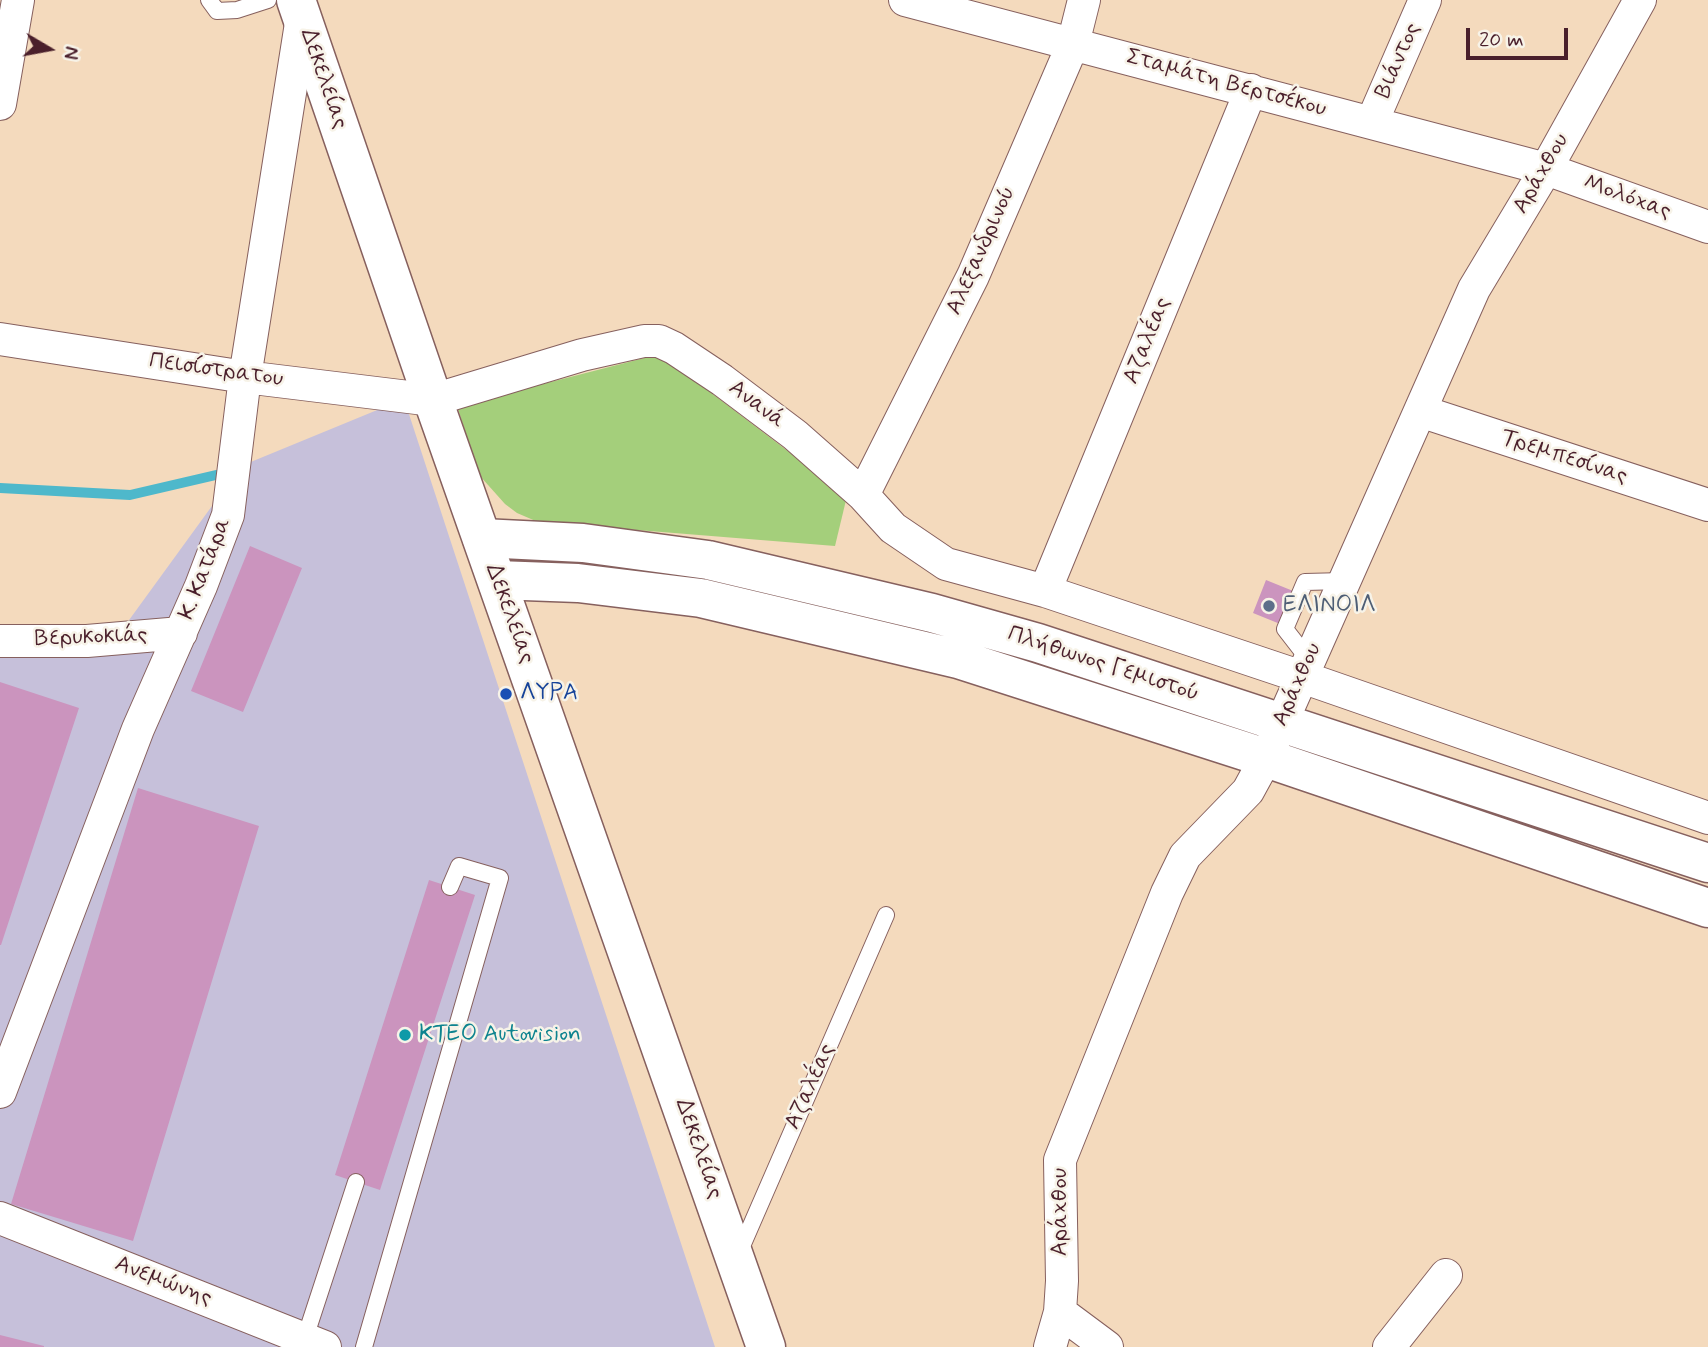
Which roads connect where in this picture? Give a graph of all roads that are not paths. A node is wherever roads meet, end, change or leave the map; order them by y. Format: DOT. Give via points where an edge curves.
graph roads {
  1 [pos="18,0"];
  2 [pos="209,0"];
  3 [pos="268,0"];
  4 [pos="905,0"];
  5 [pos="1084,0"];
  6 [pos="1425,0"];
  7 [pos="1640,0"];
  8 [pos="299,8"];
  9 [pos="1073,44"];
  10 [pos="1251,90"];
  11 [pos="0,104"];
  12 [pos="1372,122"];
  13 [pos="1546,169"];
  14 [pos="1708,227"];
  15 [pos="0,339"];
  16 [pos="245,377"];
  17 [pos="433,400"];
  18 [pos="1420,411"];
  19 [pos="863,495"];
  20 [pos="1708,505"];
  21 [pos="482,538"];
  22 [pos="497,580"];
  23 [pos="1045,592"];
  24 [pos="181,633"];
  25 [pos="0,640"];
  26 [pos="1305,669"];
  27 [pos="1282,723"];
  28 [pos="1266,758"];
  29 [pos="1708,818"];
  30 [pos="1708,863"];
  31 [pos="450,887"];
  32 [pos="1708,908"];
  33 [pos="886,915"];
  34 [pos="0,1092"];
  35 [pos="356,1182"];
  36 [pos="0,1218"];
  37 [pos="737,1259"];
  38 [pos="1447,1275"];
  39 [pos="1060,1312"];
  40 [pos="315,1342"];
  41 [pos="364,1347"];
  42 [pos="766,1347"];
  43 [pos="1050,1347"];
  44 [pos="1107,1347"];
  45 [pos="1389,1347"];
  1 -- 11 [label="street"];
  2 -- 3 [label="lane" via="217,11"];
  4 -- 9 [label="street, Σταμάτη Βερτσέκου"];
  5 -- 9 [label="street, Αλεξανδρινού"];
  6 -- 12 [label="street, Βιάντος"];
  7 -- 13 [label="street, Αράχθου"];
  8 -- 16 [label="street, Κ. Κατάρα"];
  8 -- 17 [label="street, Δεκελείας"];
  9 -- 10 [label="street, Σταμάτη Βερτσέκου"];
  9 -- 19 [label="street, Αλεξανδρινού" via="973,276"];
  10 -- 12 [label="street, Σταμάτη Βερτσέκου"];
  10 -- 23 [label="street, Αζαλέας"];
  12 -- 13 [label="street, Σταμάτη Βερτσέκου"];
  13 -- 14 [label="street, Μολόχας"];
  13 -- 18 [label="street, Αράχθου" via="1475,289"];
  15 -- 16 [label="street, Πεισίστρατου"];
  16 -- 17 [label="street, Πεισίστρατου"];
  16 -- 24 [label="street, Κ. Κατάρα" via="228,514"];
  17 -- 19 [label="street, Ανανά" via="582,355 659,341 722,380 795,435"];
  17 -- 21 [label="street, Δεκελείας"];
  18 -- 20 [label="street, Τρεμπεσίνας"];
  18 -- 26 [label="street, Αράχθου"];
  19 -- 23 [label="street, Ανανά" via="894,528 946,564"];
  21 -- 22 [label="street, Δεκελείας"];
  21 -- 27 [label="street, Πλήθωνος Γεμιστού" via="583,543 666,554 809,583 1038,643"];
  22 -- 28 [label="street, Πλήθωνος Γεμιστού" via="578,583 701,598 808,622 958,659"];
  22 -- 37 [label="street, Δεκελείας"];
  23 -- 26 [label="street"];
  24 -- 25 [label="street, Βερυκοκιάς" via="87,641"];
  24 -- 34 [label="street, Κ. Κατάρα" via="138,729"];
  26 -- 27 [label="street, Αράχθου"];
  26 -- 29 [label="street"];
  27 -- 28 [label="street, Αράχθου"];
  27 -- 30 [label="street, Πλήθωνος Γεμιστού"];
  28 -- 32 [label="street, Πλήθωνος Γεμιστού"];
  28 -- 39 [label="street, Αράχθου" via="1248,791 1185,856 1069,1132 1058,1180"];
  31 -- 41 [label="lane" via="459,866 500,878"];
  33 -- 37 [label="lane, Αζαλέας"];
  35 -- 40 [label="lane"];
  36 -- 40 [label="street, Ανεμώνης"];
  37 -- 42 [label="street, Δεκελείας"];
  38 -- 45 [label="street"];
  39 -- 43 [label="street, Αράχθου"];
  39 -- 44 [label="street"];
}
